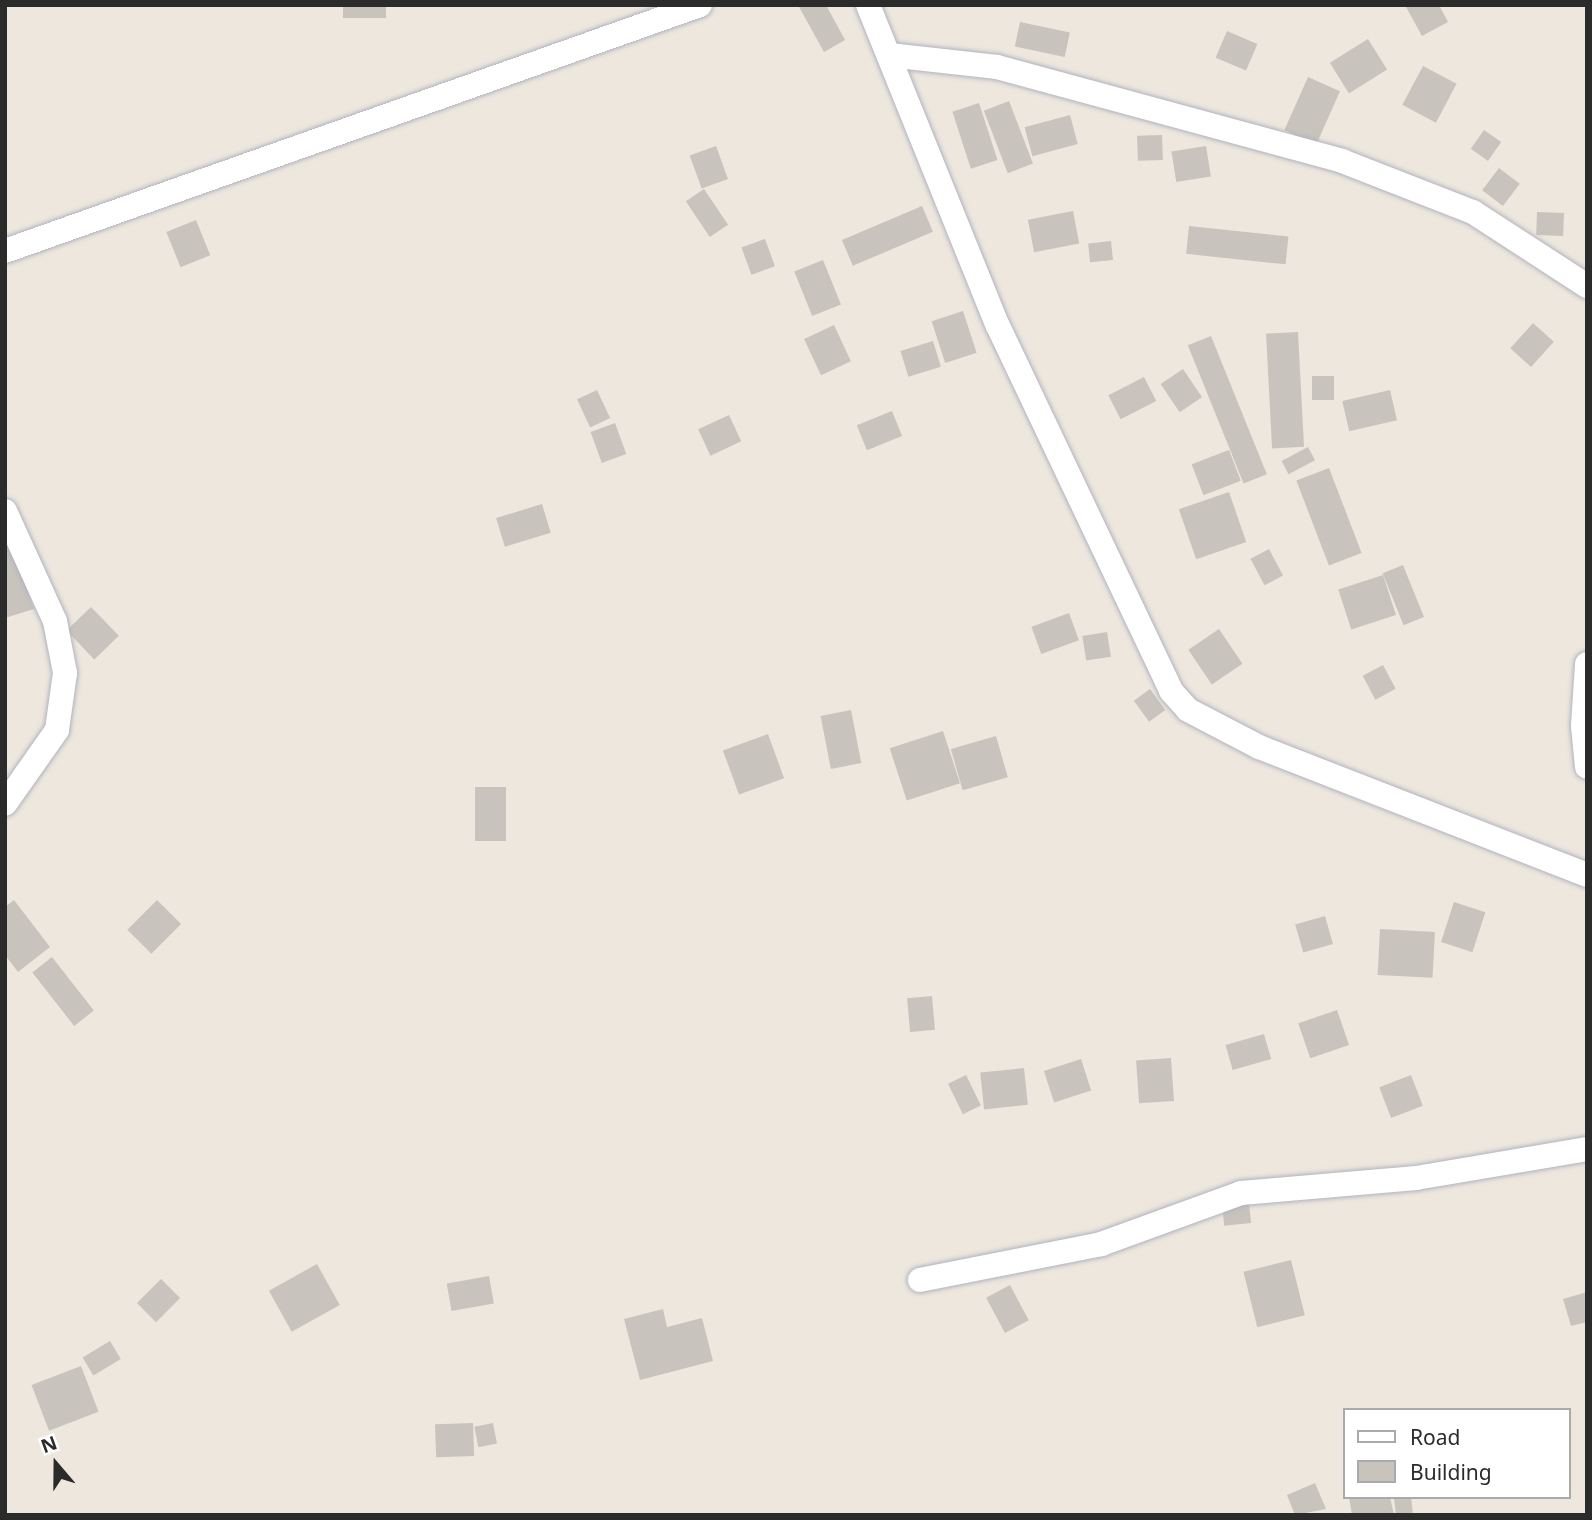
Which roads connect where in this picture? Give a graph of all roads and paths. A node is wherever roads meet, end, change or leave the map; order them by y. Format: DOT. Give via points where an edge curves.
graph roads {
  1 [pos="700,5"];
  2 [pos="867,5"];
  3 [pos="890,55"];
  4 [pos="5,251"];
  5 [pos="1587,286"];
  6 [pos="5,511"];
  7 [pos="1587,664"];
  8 [pos="1587,767"];
  9 [pos="5,804"];
  10 [pos="1587,875"];
  11 [pos="1587,1149"];
  12 [pos="920,1280"];
  1 -- 4 [label="street"];
  2 -- 3 [label="street"];
  3 -- 5 [label="street" via="998,67 1342,161 1473,212"];
  3 -- 10 [label="street" via="998,326 1171,691 1188,710 1259,747"];
  6 -- 9 [label="street" via="55,621 65,673 57,730"];
  7 -- 8 [label="street" via="1583,726"];
  11 -- 12 [label="street" via="1416,1178 1241,1193 1101,1244"];
}
